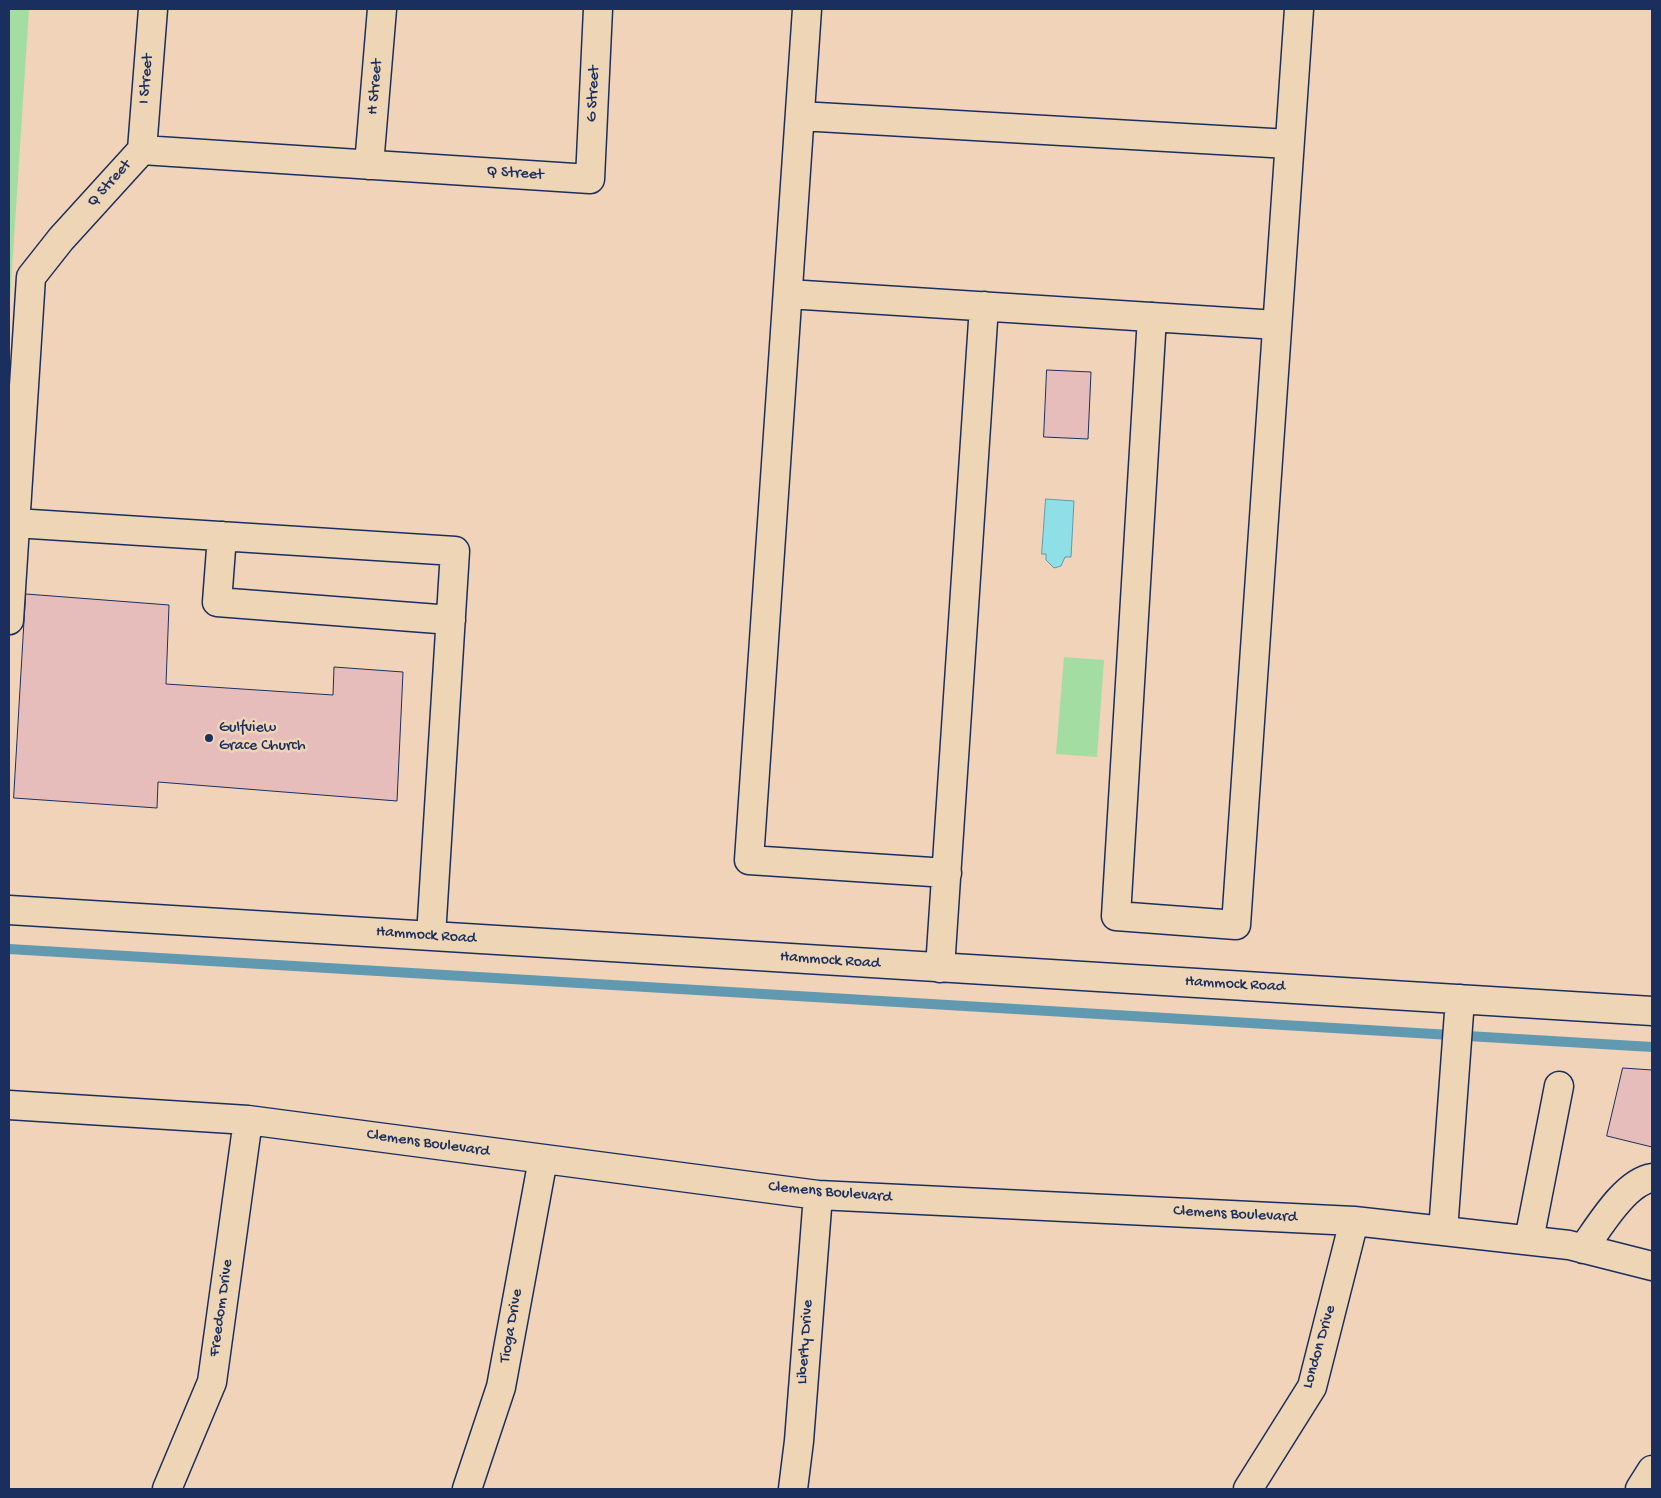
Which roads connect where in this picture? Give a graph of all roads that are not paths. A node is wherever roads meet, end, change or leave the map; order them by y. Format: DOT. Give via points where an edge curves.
graph roads {
  1 [pos="153,9"];
  2 [pos="382,9"];
  3 [pos="598,9"];
  4 [pos="807,9"];
  5 [pos="1298,9"];
  6 [pos="800,116"];
  7 [pos="1289,144"];
  8 [pos="142,150"];
  9 [pos="369,165"];
  10 [pos="590,179"];
  11 [pos="788,294"];
  12 [pos="984,306"];
  13 [pos="1152,317"];
  14 [pos="1277,325"];
  15 [pos="15,523"];
  16 [pos="222,536"];
  17 [pos="9,620"];
  18 [pos="451,620"];
  19 [pos="946,874"];
  20 [pos="9,910"];
  21 [pos="431,936"];
  22 [pos="940,968"];
  23 [pos="1460,999"];
  24 [pos="1652,1011"];
  25 [pos="1559,1086"];
  26 [pos="9,1105"];
  27 [pos="248,1120"];
  28 [pos="543,1159"];
  29 [pos="1652,1178"];
  30 [pos="818,1194"];
  31 [pos="1354,1220"];
  32 [pos="1443,1231"];
  33 [pos="1529,1240"];
  34 [pos="1582,1249"];
  35 [pos="1652,1266"];
  36 [pos="1652,1470"];
  37 [pos="167,1489"];
  38 [pos="467,1489"];
  39 [pos="793,1489"];
  40 [pos="1248,1489"];
  41 [pos="1640,1489"];
  1 -- 8 [label="street, I Street"];
  2 -- 9 [label="street, H Street"];
  3 -- 10 [label="street, G Street"];
  4 -- 6 [label="street"];
  5 -- 7 [label="street"];
  6 -- 7 [label="street"];
  6 -- 11 [label="street"];
  7 -- 14 [label="street"];
  8 -- 9 [label="street, Q Street"];
  8 -- 15 [label="street, Q Street" via="31,276"];
  9 -- 10 [label="street, Q Street"];
  11 -- 12 [label="street"];
  11 -- 19 [label="street" via="749,860"];
  12 -- 13 [label="street"];
  12 -- 19 [label="street"];
  13 -- 14 [label="street"];
  13 -- 14 [label="street" via="1116,916 1236,925"];
  15 -- 16 [label="street"];
  15 -- 17 [label="street, Q Street"];
  16 -- 18 [label="street" via="455,552"];
  16 -- 18 [label="street" via="216,602"];
  18 -- 21 [label="street"];
  19 -- 22 [label="street"];
  20 -- 21 [label="street, Hammock Road"];
  21 -- 22 [label="street, Hammock Road"];
  22 -- 23 [label="street, Hammock Road"];
  23 -- 24 [label="street, Hammock Road"];
  23 -- 32 [label="street"];
  25 -- 33 [label="street"];
  26 -- 27 [label="street, Clemens Boulevard"];
  27 -- 28 [label="street, Clemens Boulevard"];
  27 -- 37 [label="street, Freedom Drive" via="212,1382"];
  28 -- 30 [label="street, Clemens Boulevard"];
  28 -- 38 [label="street, Tioga Drive" via="501,1387"];
  29 -- 34 [label="street" via="1644,1179 1624,1194"];
  30 -- 31 [label="street, Clemens Boulevard"];
  30 -- 39 [label="street, Liberty Drive"];
  31 -- 32 [label="street, Clemens Boulevard"];
  31 -- 40 [label="street, London Drive" via="1312,1387"];
  32 -- 33 [label="street, Clemens Boulevard"];
  33 -- 34 [label="street, Clemens Boulevard"];
  34 -- 35 [label="street, Clemens Boulevard"];
  36 -- 41 [label="street"];
}
